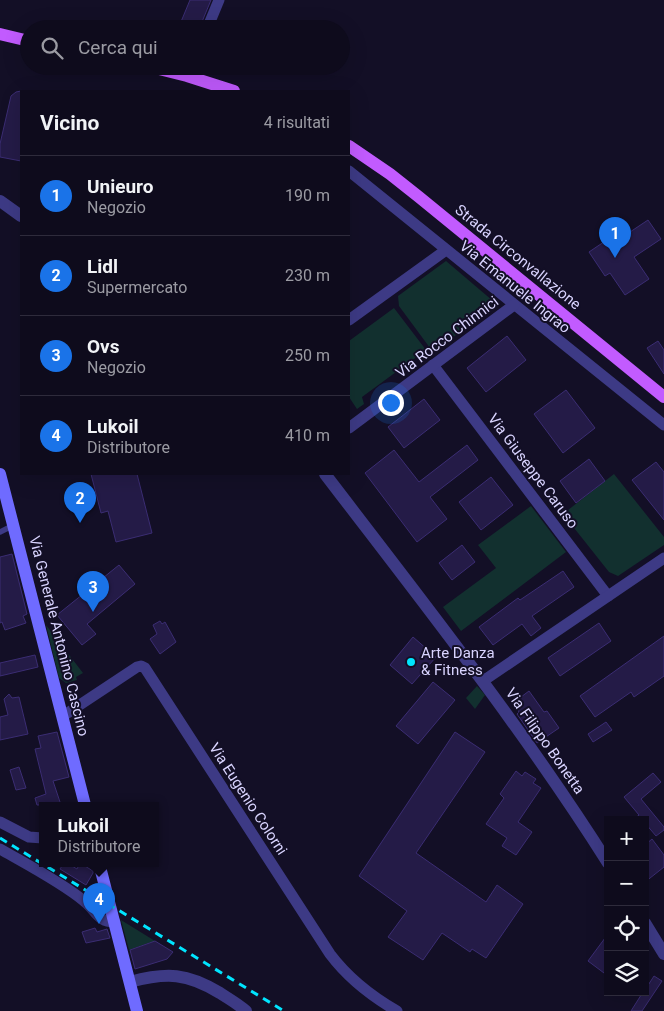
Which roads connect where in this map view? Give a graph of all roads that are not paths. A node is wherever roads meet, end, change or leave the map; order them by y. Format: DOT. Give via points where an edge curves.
graph roads {
  1 [pos="219,0"];
  2 [pos="210,20"];
  3 [pos="0,34"];
  4 [pos="20,39"];
  5 [pos="198,75"];
  6 [pos="232,90"];
  7 [pos="350,147"];
  8 [pos="350,172"];
  9 [pos="0,201"];
  10 [pos="0,210"];
  11 [pos="20,215"];
  12 [pos="20,216"];
  13 [pos="446,250"];
  14 [pos="514,305"];
  15 [pos="350,319"];
  16 [pos="433,366"];
  17 [pos="662,392"];
  18 [pos="664,425"];
  19 [pos="350,427"];
  20 [pos="0,474"];
  21 [pos="326,475"];
  22 [pos="14,525"];
  23 [pos="0,532"];
  24 [pos="664,558"];
  25 [pos="608,596"];
  26 [pos="483,681"];
  27 [pos="63,716"];
  28 [pos="85,802"];
  29 [pos="0,822"];
  30 [pos="39,838"];
  31 [pos="0,849"];
  32 [pos="606,861"];
  33 [pos="101,867"];
  34 [pos="114,922"];
  35 [pos="649,930"];
  36 [pos="664,954"];
  37 [pos="130,982"];
  38 [pos="242,1009"];
  39 [pos="137,1011"];
  40 [pos="397,1011"];
  1 -- 2 [label="street"];
  3 -- 4 [label="main road"];
  5 -- 6 [label="main road"];
  7 -- 17 [label="main road, Strada Circonvallazione" via="390,174"];
  8 -- 13 [label="street, Via Emanuele Ingrao"];
  9 -- 11 [label="street"];
  10 -- 12 [label="street"];
  13 -- 14 [label="street, Via Emanuele Ingrao"];
  13 -- 15 [label="street"];
  14 -- 16 [label="street, Via Rocco Chinnici"];
  14 -- 18 [label="street, Via Emanuele Ingrao"];
  16 -- 19 [label="street, Via Rocco Chinnici"];
  16 -- 25 [label="street, Via Giuseppe Caruso"];
  20 -- 22 [label="main road, Via Generale Antonino Cascino"];
  21 -- 26 [label="street, Via Filippo Bonetta"];
  22 -- 23 [label="lane"];
  22 -- 27 [label="main road, Via Generale Antonino Cascino"];
  24 -- 25 [label="street"];
  25 -- 26 [label="street"];
  26 -- 32 [label="street, Via Filippo Bonetta"];
  27 -- 28 [label="main road, Via Generale Antonino Cascino"];
  27 -- 40 [label="street, Via Eugenio Colorni" via="137,667 145,668 330,954 364,989"];
  29 -- 30 [label="street" via="29,837"];
  31 -- 34 [label="street" via="80,898 99,918"];
  33 -- 34 [label="main road"];
  34 -- 37 [label="main road"];
  35 -- 36 [label="street"];
  37 -- 38 [label="street" via="154,976 190,978 207,985"];
  37 -- 39 [label="main road"];
}
